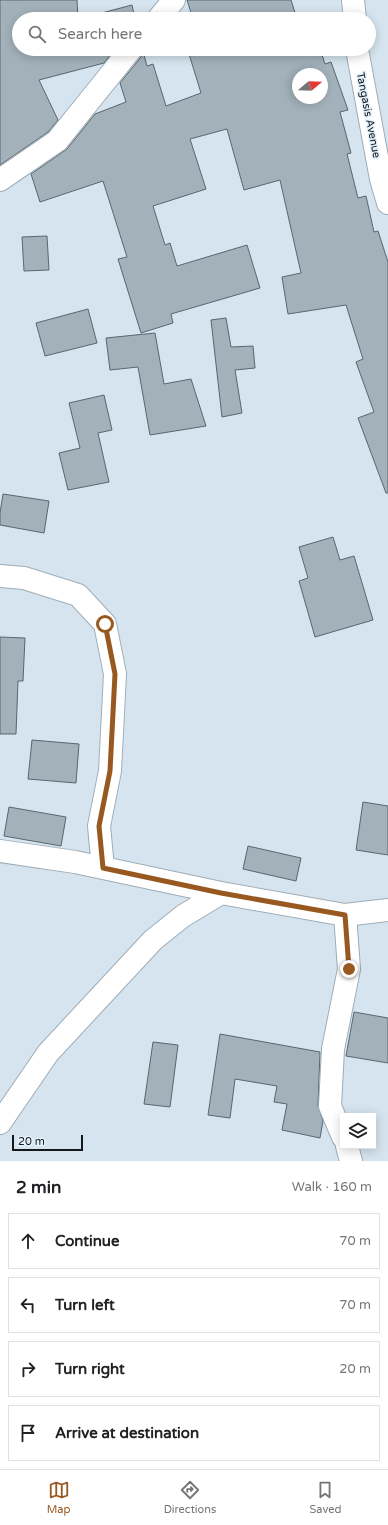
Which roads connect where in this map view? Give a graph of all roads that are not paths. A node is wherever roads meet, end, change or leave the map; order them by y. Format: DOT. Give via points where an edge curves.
graph roads {
  1 [pos="174,0"];
  2 [pos="353,0"];
  3 [pos="164,12"];
  4 [pos="354,12"];
  5 [pos="125,56"];
  6 [pos="358,56"];
  7 [pos="0,180"];
  8 [pos="388,203"];
  9 [pos="0,576"];
  10 [pos="0,851"];
  11 [pos="103,868"];
  12 [pos="221,893"];
  13 [pos="388,910"];
  14 [pos="345,915"];
  15 [pos="0,1123"];
  16 [pos="340,1130"];
  17 [pos="348,1149"];
  18 [pos="351,1161"];
  1 -- 3 [label="street"];
  2 -- 4 [label="street"];
  5 -- 7 [label="street" via="57,141"];
  6 -- 8 [label="street, Tangasis Avenue" via="381,179"];
  9 -- 11 [label="street" via="24,578 78,595 105,624 115,674 110,771 99,826"];
  10 -- 11 [label="street"];
  11 -- 12 [label="street"];
  12 -- 14 [label="street"];
  12 -- 15 [label="street" via="183,916 153,940 48,1053"];
  13 -- 14 [label="street"];
  14 -- 16 [label="street" via="349,969 333,1049 330,1106"];
  17 -- 18 [label="street"];
}
